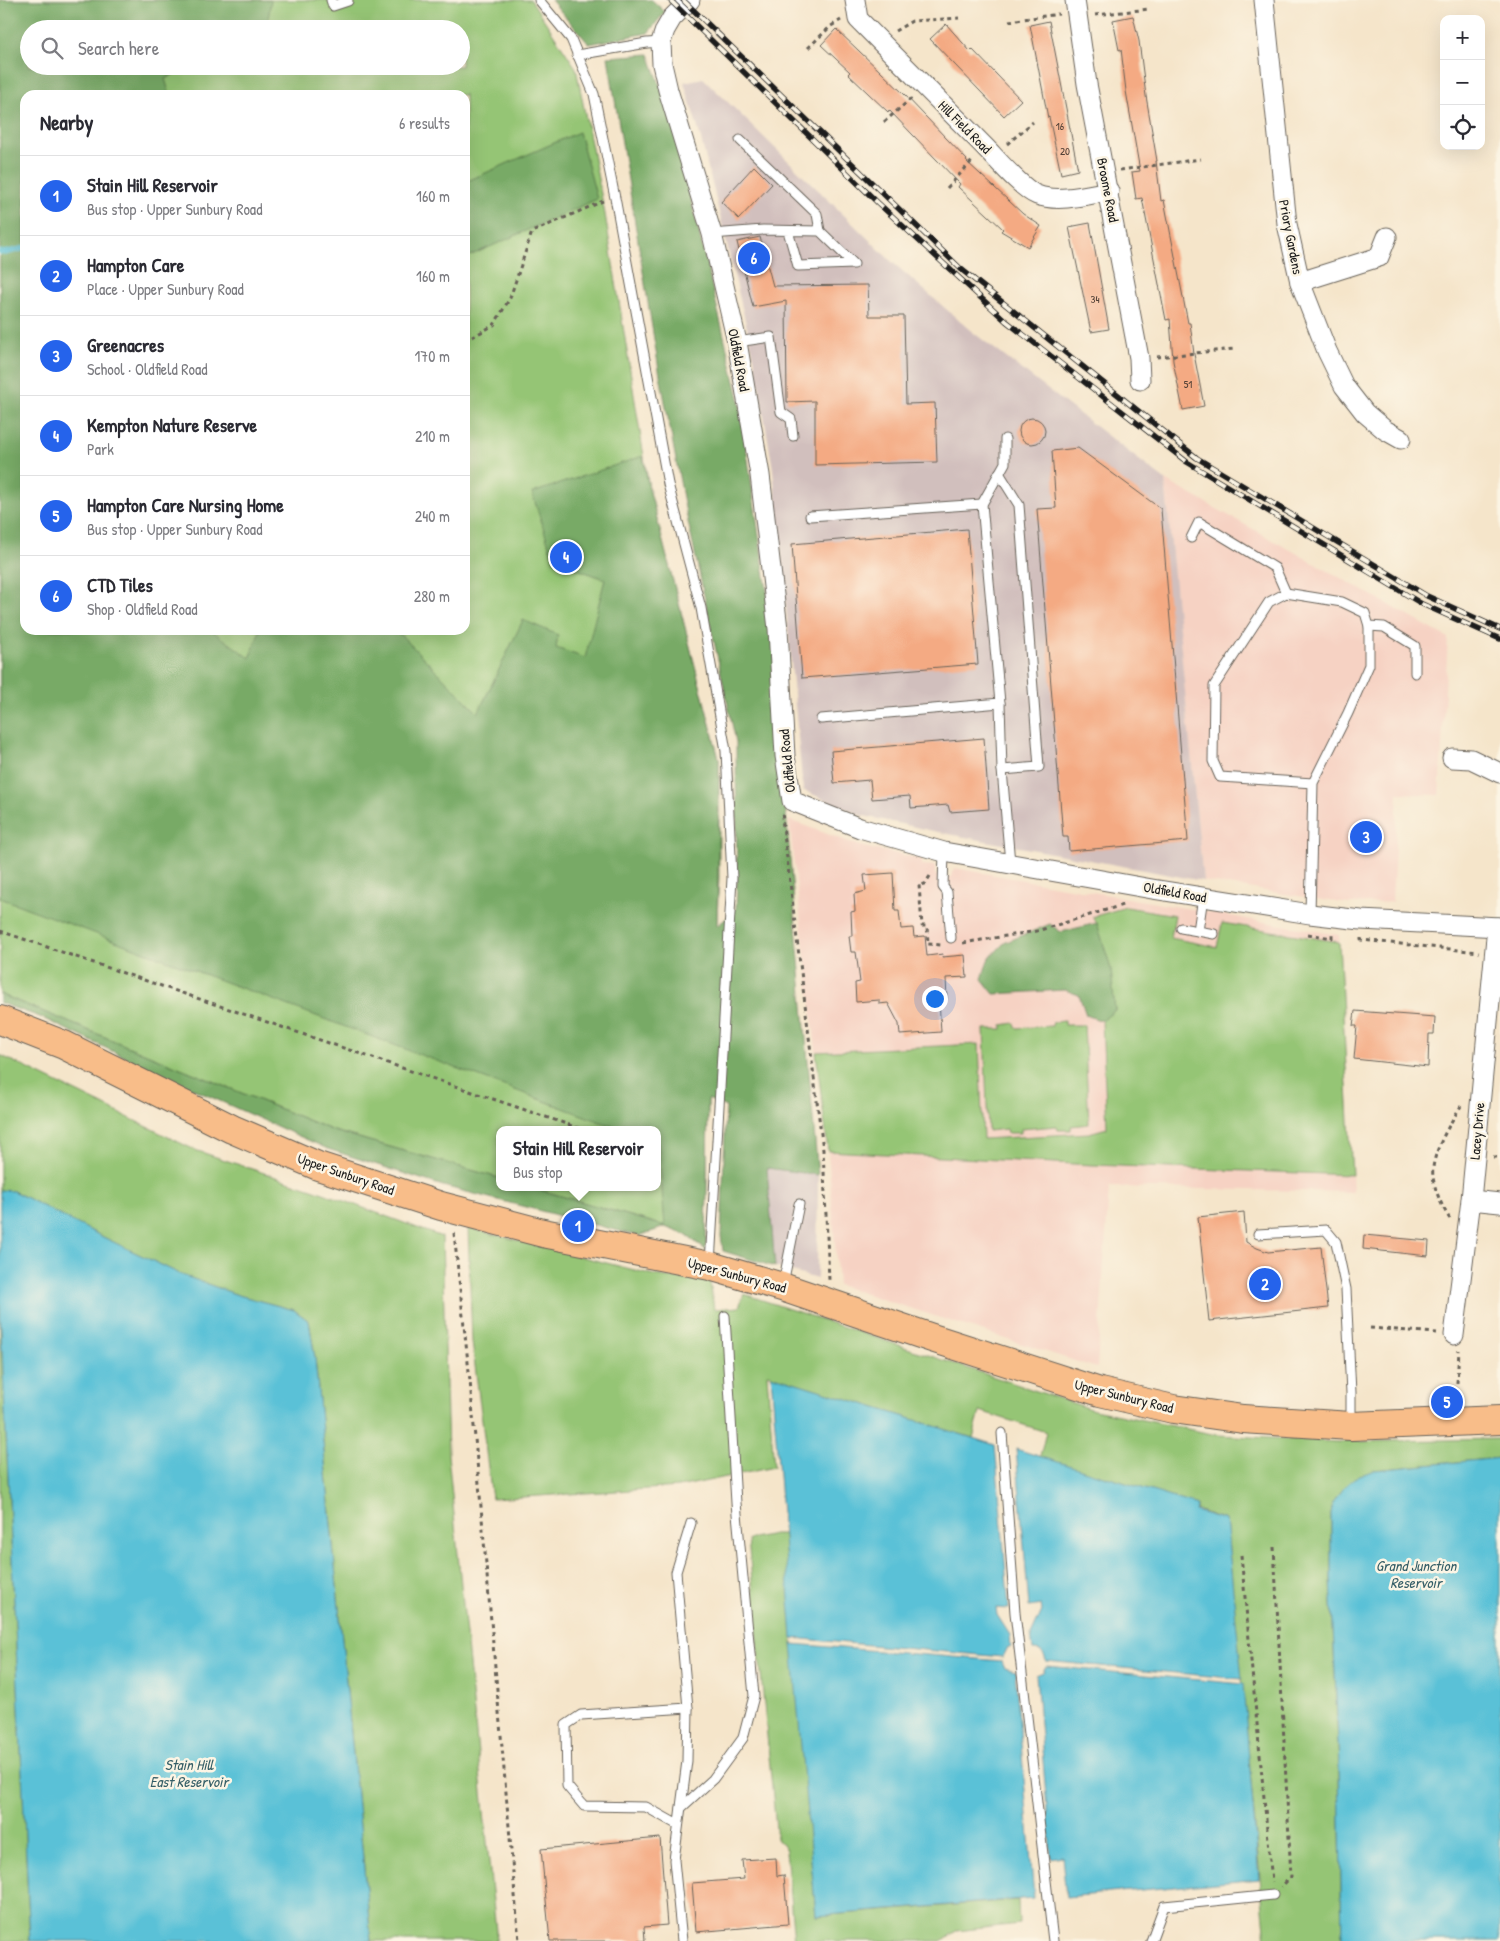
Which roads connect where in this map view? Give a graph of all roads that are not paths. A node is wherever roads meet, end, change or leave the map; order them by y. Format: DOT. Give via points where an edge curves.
graph roads {
  1 [pos="331,0"];
  2 [pos="539,0"];
  3 [pos="690,0"];
  4 [pos="1264,0"];
  5 [pos="348,1"];
  6 [pos="856,6"];
  7 [pos="1076,9"];
  8 [pos="661,42"];
  9 [pos="577,55"];
  10 [pos="740,140"];
  11 [pos="1108,191"];
  12 [pos="788,231"];
  13 [pos="820,231"];
  14 [pos="712,234"];
  15 [pos="1387,237"];
  16 [pos="1300,282"];
  17 [pos="737,342"];
  18 [pos="1140,380"];
  19 [pos="793,436"];
  20 [pos="1005,439"];
  21 [pos="1401,439"];
  22 [pos="999,473"];
  23 [pos="982,504"];
  24 [pos="810,516"];
  25 [pos="1191,538"];
  26 [pos="1286,593"];
  27 [pos="1369,626"];
  28 [pos="1415,673"];
  29 [pos="1000,703"];
  30 [pos="821,719"];
  31 [pos="1452,758"];
  32 [pos="1002,770"];
  33 [pos="1500,773"];
  34 [pos="1313,783"];
  35 [pos="944,852"];
  36 [pos="1010,863"];
  37 [pos="1203,897"];
  38 [pos="1310,914"];
  39 [pos="1498,927"];
  40 [pos="1181,928"];
  41 [pos="1198,931"];
  42 [pos="1214,934"];
  43 [pos="951,941"];
  44 [pos="0,1020"];
  45 [pos="1471,1200"];
  46 [pos="1500,1203"];
  47 [pos="799,1204"];
  48 [pos="1258,1234"];
  49 [pos="710,1266"];
  50 [pos="782,1286"];
  51 [pos="725,1316"];
  52 [pos="1454,1335"];
  53 [pos="1500,1420"];
  54 [pos="1351,1426"];
  55 [pos="1002,1434"];
  56 [pos="691,1523"];
  57 [pos="688,1708"];
  58 [pos="681,1808"];
  59 [pos="678,1825"];
  60 [pos="1274,1895"];
  61 [pos="682,1941"];
  62 [pos="1053,1941"];
  63 [pos="1151,1941"];
  1 -- 5 [label="lane" via="333,6"];
  2 -- 9 [label="lane" via="571,39"];
  3 -- 8 [label="street" via="669,23"];
  4 -- 16 [label="street, Priory Gardens" via="1286,224"];
  6 -- 11 [label="street, Hill Field Road" via="858,19 1027,188 1040,196 1069,197"];
  7 -- 11 [label="street, Broome Road"];
  8 -- 9 [label="lane"];
  8 -- 14 [label="street, Oldfield Road" via="668,90"];
  9 -- 49 [label="lane" via="594,94 668,484 701,608 726,751 732,878"];
  10 -- 13 [label="lane" via="817,214"];
  11 -- 18 [label="street, Broome Road" via="1139,358"];
  12 -- 13 [label="lane"];
  12 -- 13 [label="lane" via="798,266 854,264"];
  12 -- 14 [label="lane"];
  14 -- 17 [label="street, Oldfield Road"];
  15 -- 16 [label="street" via="1379,257"];
  16 -- 21 [label="street, Priory Gardens" via="1344,386 1365,414"];
  17 -- 19 [label="lane" via="771,337 781,412 792,419"];
  17 -- 35 [label="street, Oldfield Road" via="760,475 778,629 785,756 792,801 860,828"];
  20 -- 22 [label="lane" via="1005,463"];
  22 -- 23 [label="lane"];
  22 -- 32 [label="lane" via="1018,505 1039,767"];
  23 -- 24 [label="lane"];
  23 -- 29 [label="lane"];
  25 -- 26 [label="lane" via="1199,522 1275,568"];
  26 -- 27 [label="lane" via="1342,602 1365,613"];
  26 -- 34 [label="lane" via="1270,602 1214,686 1213,760 1220,777"];
  27 -- 28 [label="lane" via="1384,628 1415,646"];
  27 -- 34 [label="lane" via="1369,665"];
  29 -- 30 [label="lane"];
  29 -- 32 [label="lane"];
  31 -- 33 [label="street" via="1471,759"];
  32 -- 36 [label="lane"];
  34 -- 38 [label="lane"];
  35 -- 36 [label="street, Oldfield Road"];
  35 -- 43 [label="lane" via="943,887 948,892"];
  36 -- 37 [label="street, Oldfield Road"];
  37 -- 38 [label="street, Oldfield Road"];
  37 -- 41 [label="lane"];
  38 -- 39 [label="street, Oldfield Road" via="1357,928"];
  39 -- 45 [label="street, Lacey Drive"];
  40 -- 41 [label="lane"];
  41 -- 42 [label="lane"];
  44 -- 49 [label="highway, Upper Sunbury Road" via="64,1045 232,1129 318,1166 440,1206 543,1233"];
  45 -- 46 [label="street"];
  45 -- 52 [label="street, Lacey Drive"];
  47 -- 50 [label="lane"];
  48 -- 54 [label="lane" via="1326,1230 1336,1242 1346,1289"];
  49 -- 50 [label="highway, Upper Sunbury Road"];
  50 -- 54 [label="highway, Upper Sunbury Road" via="1100,1392 1173,1409 1242,1420"];
  51 -- 58 [label="lane" via="736,1503 754,1696 743,1738 713,1779"];
  53 -- 54 [label="highway, Upper Sunbury Road"];
  55 -- 62 [label="lane" via="1015,1613"];
  56 -- 57 [label="lane" via="676,1572"];
  57 -- 58 [label="lane" via="687,1761"];
  57 -- 59 [label="lane" via="580,1715 566,1725 567,1786 584,1806 646,1807"];
  58 -- 59 [label="lane"];
  59 -- 61 [label="lane" via="674,1860"];
  60 -- 63 [label="lane" via="1164,1906"];
}
